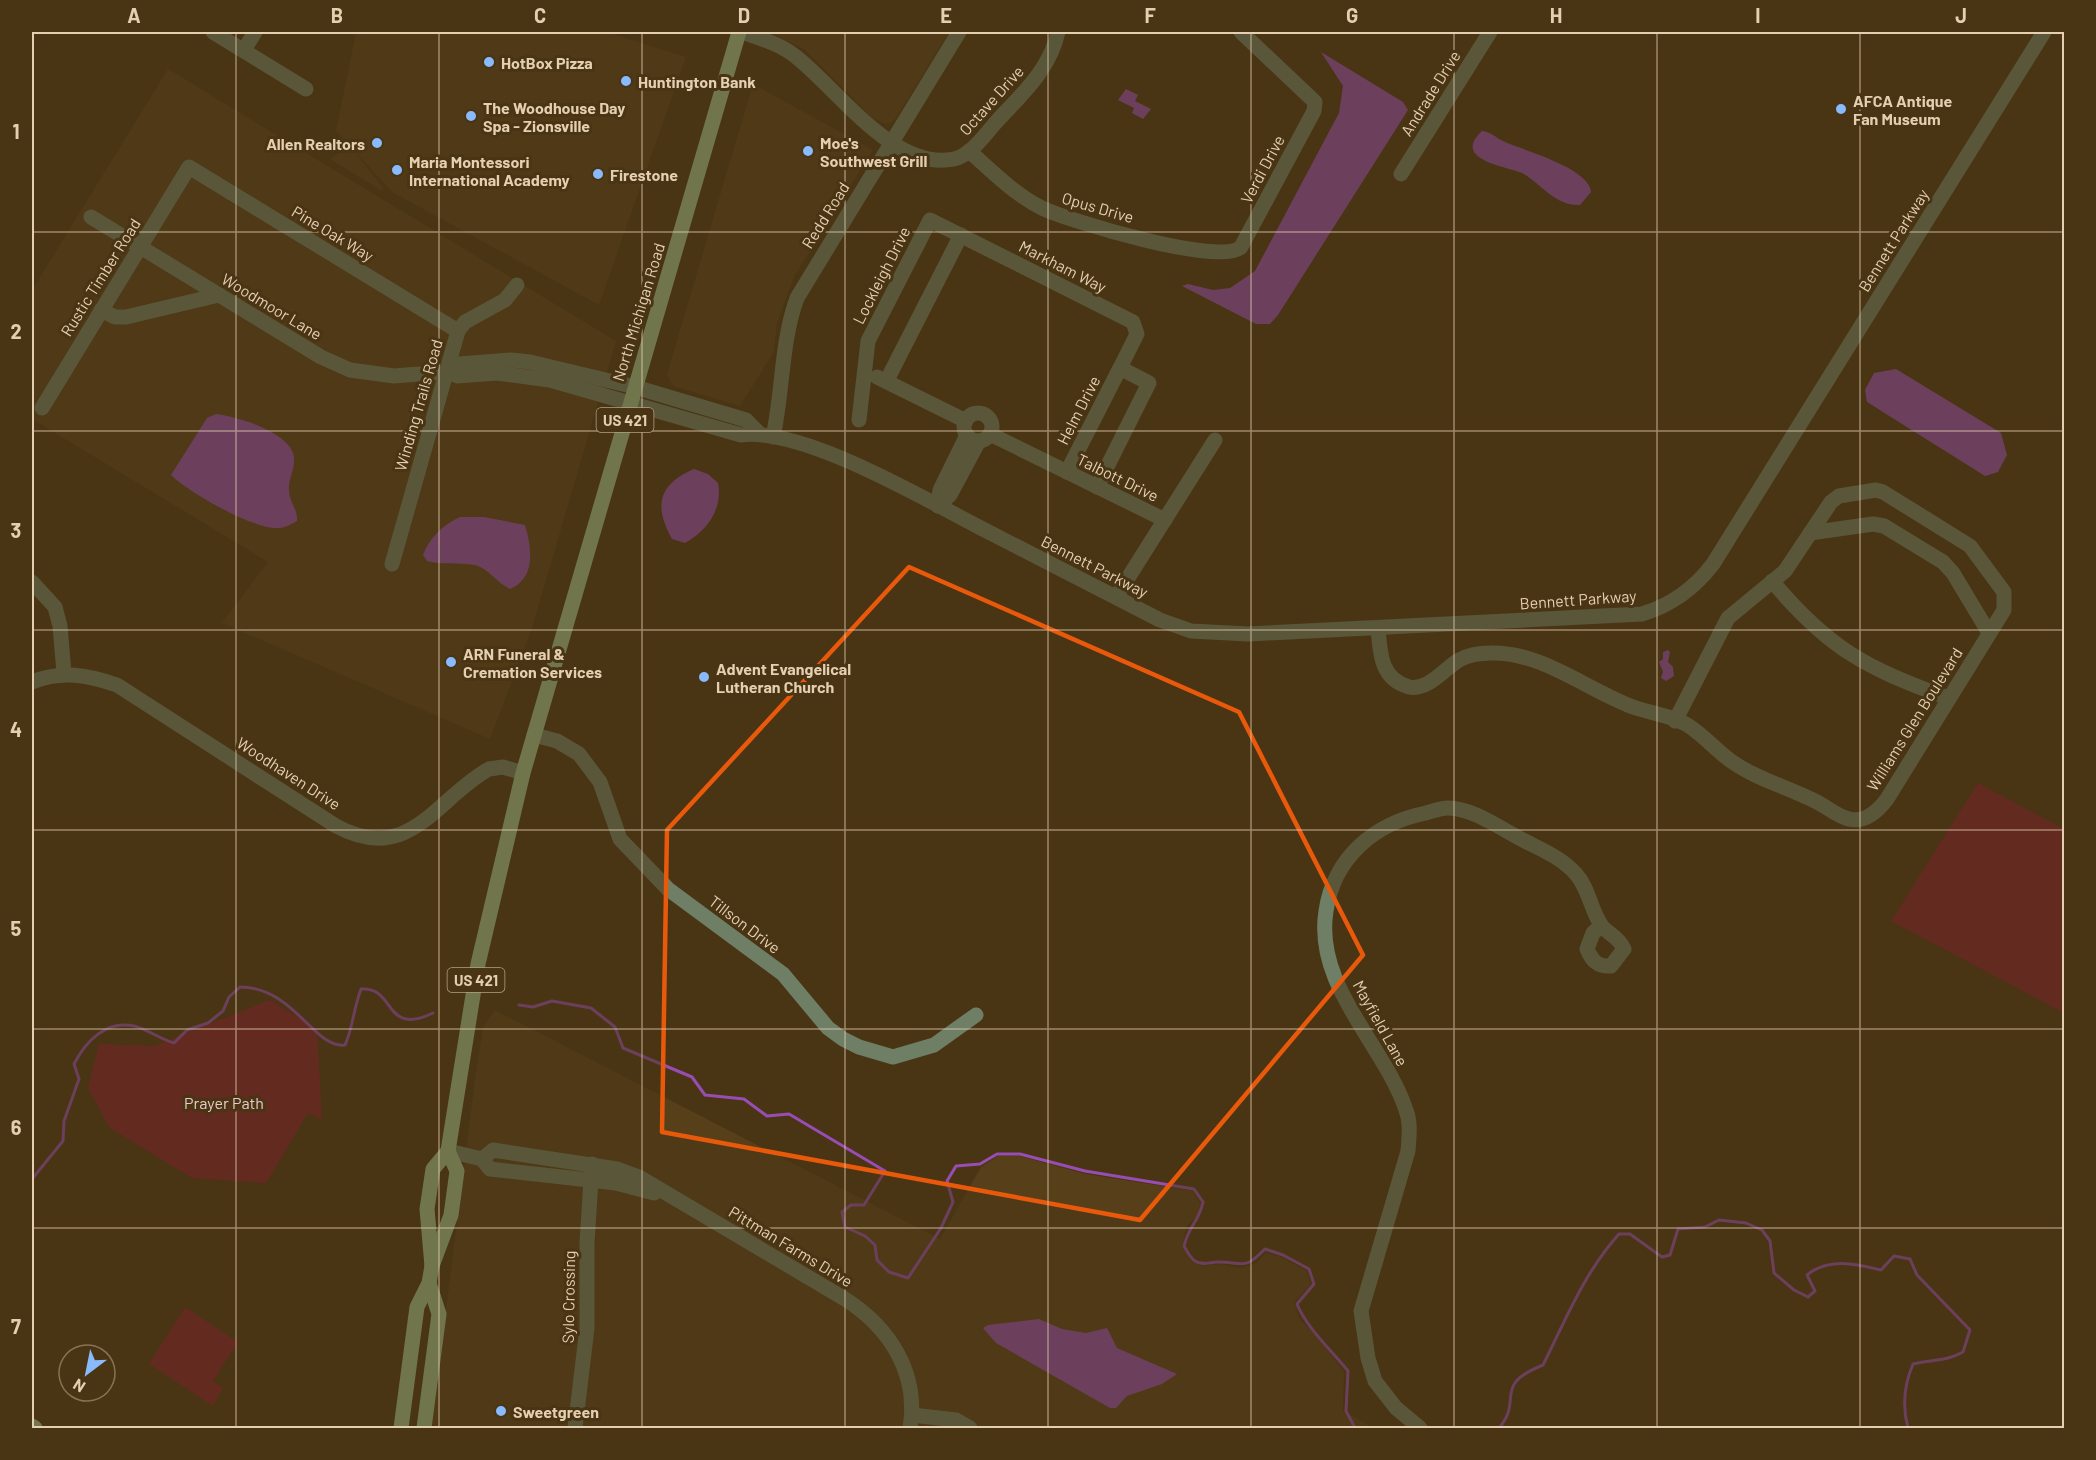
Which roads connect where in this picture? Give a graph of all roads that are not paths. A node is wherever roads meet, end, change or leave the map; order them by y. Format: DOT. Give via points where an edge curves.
graph roads {
  1 [pos="213,32"];
  2 [pos="255,32"];
  3 [pos="740,32"];
  4 [pos="959,32"];
  5 [pos="1058,32"];
  6 [pos="1241,32"];
  7 [pos="1490,32"];
  8 [pos="2044,32"];
  9 [pos="244,50"];
  10 [pos="306,89"];
  11 [pos="892,141"];
  12 [pos="969,151"];
  13 [pos="189,166"];
  14 [pos="1401,174"];
  15 [pos="91,217"];
  16 [pos="930,220"];
  17 [pos="961,235"];
  18 [pos="140,247"];
  19 [pos="1236,251"];
  20 [pos="517,285"];
  21 [pos="219,295"];
  22 [pos="101,310"];
  23 [pos="458,331"];
  24 [pos="1120,368"];
  25 [pos="447,371"];
  26 [pos="865,373"];
  27 [pos="887,380"];
  28 [pos="635,387"];
  29 [pos="630,402"];
  30 [pos="42,408"];
  31 [pos="859,420"];
  32 [pos="976,432"];
  33 [pos="766,435"];
  34 [pos="1215,441"];
  35 [pos="1067,472"];
  36 [pos="1097,487"];
  37 [pos="938,506"];
  38 [pos="1165,520"];
  39 [pos="1810,532"];
  40 [pos="392,564"];
  41 [pos="1772,580"];
  42 [pos="32,582"];
  43 [pos="1116,597"];
  44 [pos="1378,628"];
  45 [pos="1989,633"];
  46 [pos="64,673"];
  47 [pos="32,682"];
  48 [pos="1948,698"];
  49 [pos="1675,721"];
  50 [pos="534,735"];
  51 [pos="523,772"];
  52 [pos="1600,926"];
  53 [pos="976,1015"];
  54 [pos="448,1151"];
  55 [pos="482,1159"];
  56 [pos="592,1164"];
  57 [pos="591,1180"];
  58 [pos="677,1200"];
  59 [pos="432,1266"];
  60 [pos="429,1283"];
  61 [pos="417,1307"];
  62 [pos="882,1330"];
  63 [pos="911,1422"];
  64 [pos="392,1428"];
  65 [pos="401,1428"];
  66 [pos="424,1428"];
  67 [pos="575,1428"];
  68 [pos="900,1428"];
  69 [pos="970,1428"];
  70 [pos="1420,1428"];
  1 -- 9 [label="street"];
  2 -- 9 [label="street"];
  3 -- 11 [label="street, Octave Drive" via="793,54 850,111"];
  3 -- 28 [label="main road, North Michigan Road / US 421"];
  4 -- 11 [label="street, Redd Road"];
  5 -- 12 [label="street, Octave Drive" via="1051,56 1038,76"];
  6 -- 19 [label="street, Verdi Drive" via="1315,102 1314,111"];
  7 -- 14 [label="street, Andrade Drive"];
  8 -- 44 [label="street, Bennett Parkway" via="1713,564 1694,587 1668,604 1629,616"];
  9 -- 10 [label="street"];
  11 -- 12 [label="street, Octave Drive" via="922,157 955,159"];
  11 -- 33 [label="street, Redd Road" via="797,298 790,321 781,399"];
  12 -- 19 [label="street, Opus Drive" via="1023,196 1074,221 1209,253"];
  13 -- 18 [label="street, Rustic Timber Road"];
  13 -- 23 [label="street, Pine Oak Way"];
  15 -- 18 [label="street, Woodmoor Lane"];
  16 -- 17 [label="street, Markham Way"];
  16 -- 26 [label="street, Lockleigh Drive" via="868,341"];
  17 -- 24 [label="street, Markham Way" via="1133,322 1137,334"];
  17 -- 27 [label="street"];
  18 -- 21 [label="street, Woodmoor Lane"];
  18 -- 22 [label="street, Rustic Timber Road"];
  20 -- 23 [label="street, Winding Trails Road" via="505,300 465,322"];
  21 -- 22 [label="street" via="126,317"];
  21 -- 25 [label="street, Woodmoor Lane" via="321,357 350,370 394,376"];
  22 -- 30 [label="street, Rustic Timber Road"];
  23 -- 25 [label="street, Winding Trails Road"];
  24 -- 35 [label="street, Helm Drive"];
  24 -- 36 [label="street, Helm Drive" via="1149,383"];
  25 -- 28 [label="street, Woodmoor Lane" via="459,364 530,362"];
  25 -- 29 [label="street, Woodmoor Lane" via="457,376 497,373 550,380"];
  25 -- 40 [label="street, Winding Trails Road"];
  26 -- 27 [label="street, Talbott Drive"];
  26 -- 31 [label="street, Lockleigh Drive"];
  27 -- 32 [label="street, Talbott Drive"];
  28 -- 29 [label="main road, North Michigan Road / US 421"];
  28 -- 33 [label="street, Bennett Parkway" via="746,420"];
  29 -- 33 [label="street, Bennett Parkway" via="741,435"];
  29 -- 50 [label="main road, North Michigan Road / US 421"];
  32 -- 35 [label="street, Talbott Drive"];
  32 -- 37 [label="street" via="940,490"];
  33 -- 37 [label="street, Bennett Parkway" via="848,462"];
  34 -- 38 [label="street"];
  35 -- 36 [label="street, Talbott Drive"];
  36 -- 38 [label="street, Talbott Drive"];
  37 -- 43 [label="street, Bennett Parkway"];
  38 -- 43 [label="street"];
  39 -- 41 [label="street, Williams Glen Boulevard" via="1785,571"];
  39 -- 45 [label="street" via="1884,526 1943,562"];
  39 -- 45 [label="street, Williams Glen Boulevard" via="1839,496 1883,492 1970,546 2004,592 2004,610"];
  41 -- 48 [label="street" via="1799,614 1830,641 1876,670"];
  41 -- 49 [label="street, Williams Glen Boulevard" via="1728,618"];
  42 -- 46 [label="street" via="55,607"];
  43 -- 44 [label="street, Bennett Parkway" via="1191,631 1248,634"];
  44 -- 49 [label="street, Williams Glen Boulevard" via="1380,659 1387,673 1407,686 1424,685 1462,659 1506,654 1525,657 1608,698"];
  45 -- 48 [label="street, Williams Glen Boulevard"];
  46 -- 47 [label="street, Woodhaven Drive"];
  46 -- 51 [label="street, Woodhaven Drive" via="93,677 132,693 336,826 359,836 387,837 411,830 489,769 503,767"];
  48 -- 49 [label="street, Williams Glen Boulevard" via="1887,800 1859,819 1848,819 1774,785 1731,761 1687,725"];
  50 -- 51 [label="main road, North Michigan Road / US 421"];
  50 -- 53 [label="street, Tillson Drive" via="557,741 579,754 600,782 620,839 668,889 783,974 828,1028 843,1039 893,1057 934,1045"];
  51 -- 54 [label="main road, North Michigan Road / US 421" via="478,964"];
  52 -- 70 [label="street, Mayfield Lane" via="1583,885 1563,862 1467,812 1448,808 1407,816 1372,833 1347,860 1333,887 1326,911 1327,954 1350,1009 1369,1036 1407,1111 1409,1129 1408,1151 1361,1311 1368,1358 1375,1381 1396,1408"];
  54 -- 55 [label="street, Pittman Farms Drive"];
  54 -- 59 [label="main road, US 421" via="457,1171 451,1215"];
  54 -- 59 [label="main road, US 421" via="433,1169 429,1199"];
  55 -- 56 [label="street, Pittman Farms Drive" via="493,1150"];
  55 -- 57 [label="street, Pittman Farms Drive" via="490,1169"];
  56 -- 57 [label="street, Sylo Crossing"];
  56 -- 58 [label="street, Pittman Farms Drive" via="639,1177"];
  57 -- 58 [label="street, Pittman Farms Drive" via="616,1182"];
  57 -- 67 [label="street, Sylo Crossing" via="587,1328"];
  58 -- 62 [label="street, Pittman Farms Drive" via="852,1304"];
  59 -- 60 [label="main road, US 421"];
  60 -- 61 [label="main road, US 421"];
  60 -- 66 [label="main road" via="439,1314"];
  61 -- 64 [label="main road" via="404,1327"];
  61 -- 65 [label="main road, US 421"];
  62 -- 63 [label="street, Pittman Farms Drive" via="905,1366 910,1384"];
  62 -- 68 [label="street" via="901,1389"];
  63 -- 69 [label="street" via="956,1420"];
}
